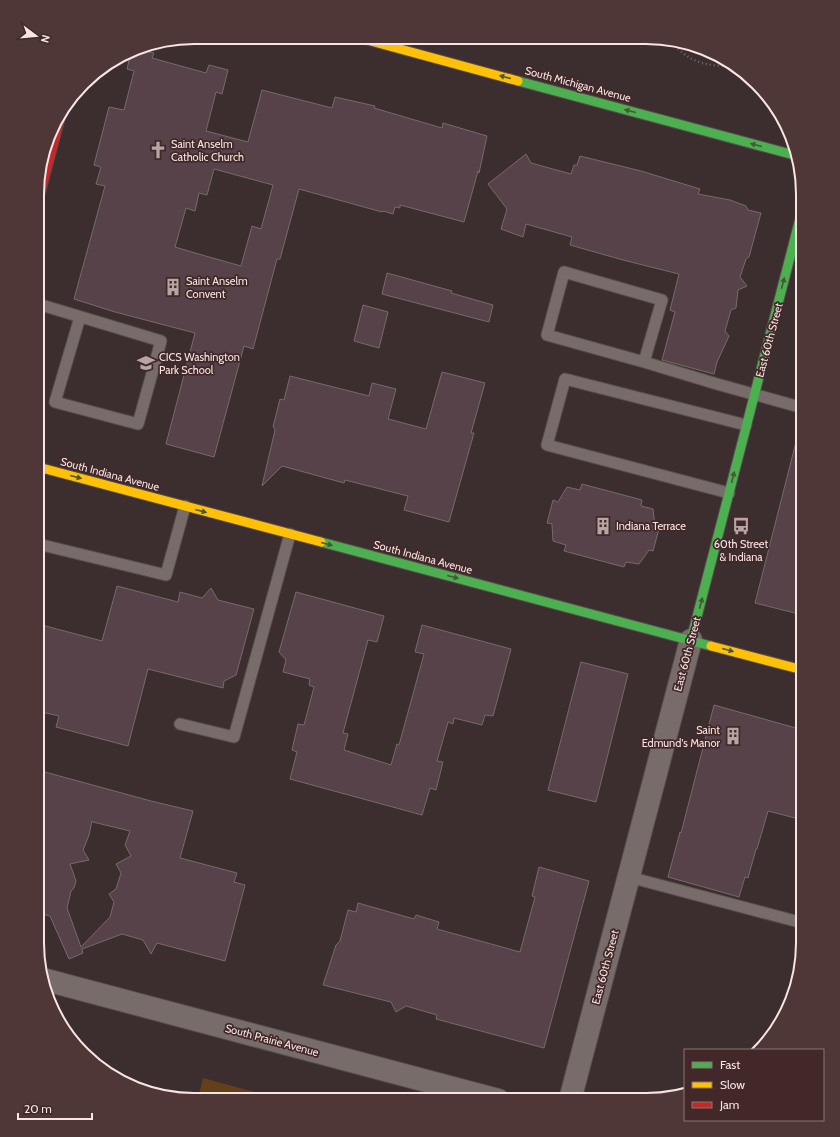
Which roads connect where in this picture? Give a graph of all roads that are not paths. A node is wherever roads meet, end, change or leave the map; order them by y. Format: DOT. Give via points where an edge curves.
graph roads {
  1 [pos="378,44"];
  2 [pos="56,136"];
  3 [pos="791,154"];
  4 [pos="45,175"];
  5 [pos="796,234"];
  6 [pos="44,306"];
  7 [pos="80,317"];
  8 [pos="644,362"];
  9 [pos="754,394"];
  10 [pos="796,406"];
  11 [pos="746,425"];
  12 [pos="44,469"];
  13 [pos="729,493"];
  14 [pos="185,506"];
  15 [pos="290,534"];
  16 [pos="44,545"];
  17 [pos="691,640"];
  18 [pos="796,668"];
  19 [pos="180,724"];
  20 [pos="629,877"];
  21 [pos="796,921"];
  22 [pos="49,981"];
  23 [pos="472,1093"];
  24 [pos="572,1093"];
  3 -- 1 [label="street, South Michigan Avenue, one-way"];
  2 -- 4 [label="street"];
  9 -- 5 [label="street, East 60th Street, one-way"];
  6 -- 7 [label="lane"];
  7 -- 7 [label="lane" via="161,341 138,424 55,402"];
  8 -- 8 [label="lane" via="547,335 564,272 662,300"];
  8 -- 9 [label="lane"];
  9 -- 10 [label="lane"];
  9 -- 11 [label="street, East 60th Street"];
  13 -- 11 [label="street, East 60th Street, one-way"];
  11 -- 13 [label="lane" via="565,379 547,445"];
  12 -- 14 [label="street, South Indiana Avenue, one-way"];
  17 -- 13 [label="street, East 60th Street, one-way"];
  14 -- 15 [label="street, South Indiana Avenue, one-way"];
  14 -- 16 [label="lane" via="166,575"];
  15 -- 17 [label="street, South Indiana Avenue, one-way"];
  15 -- 19 [label="lane" via="234,737"];
  17 -- 18 [label="street, South Indiana Avenue, one-way"];
  17 -- 20 [label="street, East 60th Street"];
  20 -- 21 [label="lane"];
  20 -- 24 [label="street, East 60th Street"];
  22 -- 23 [label="street, South Prairie Avenue"];
}
